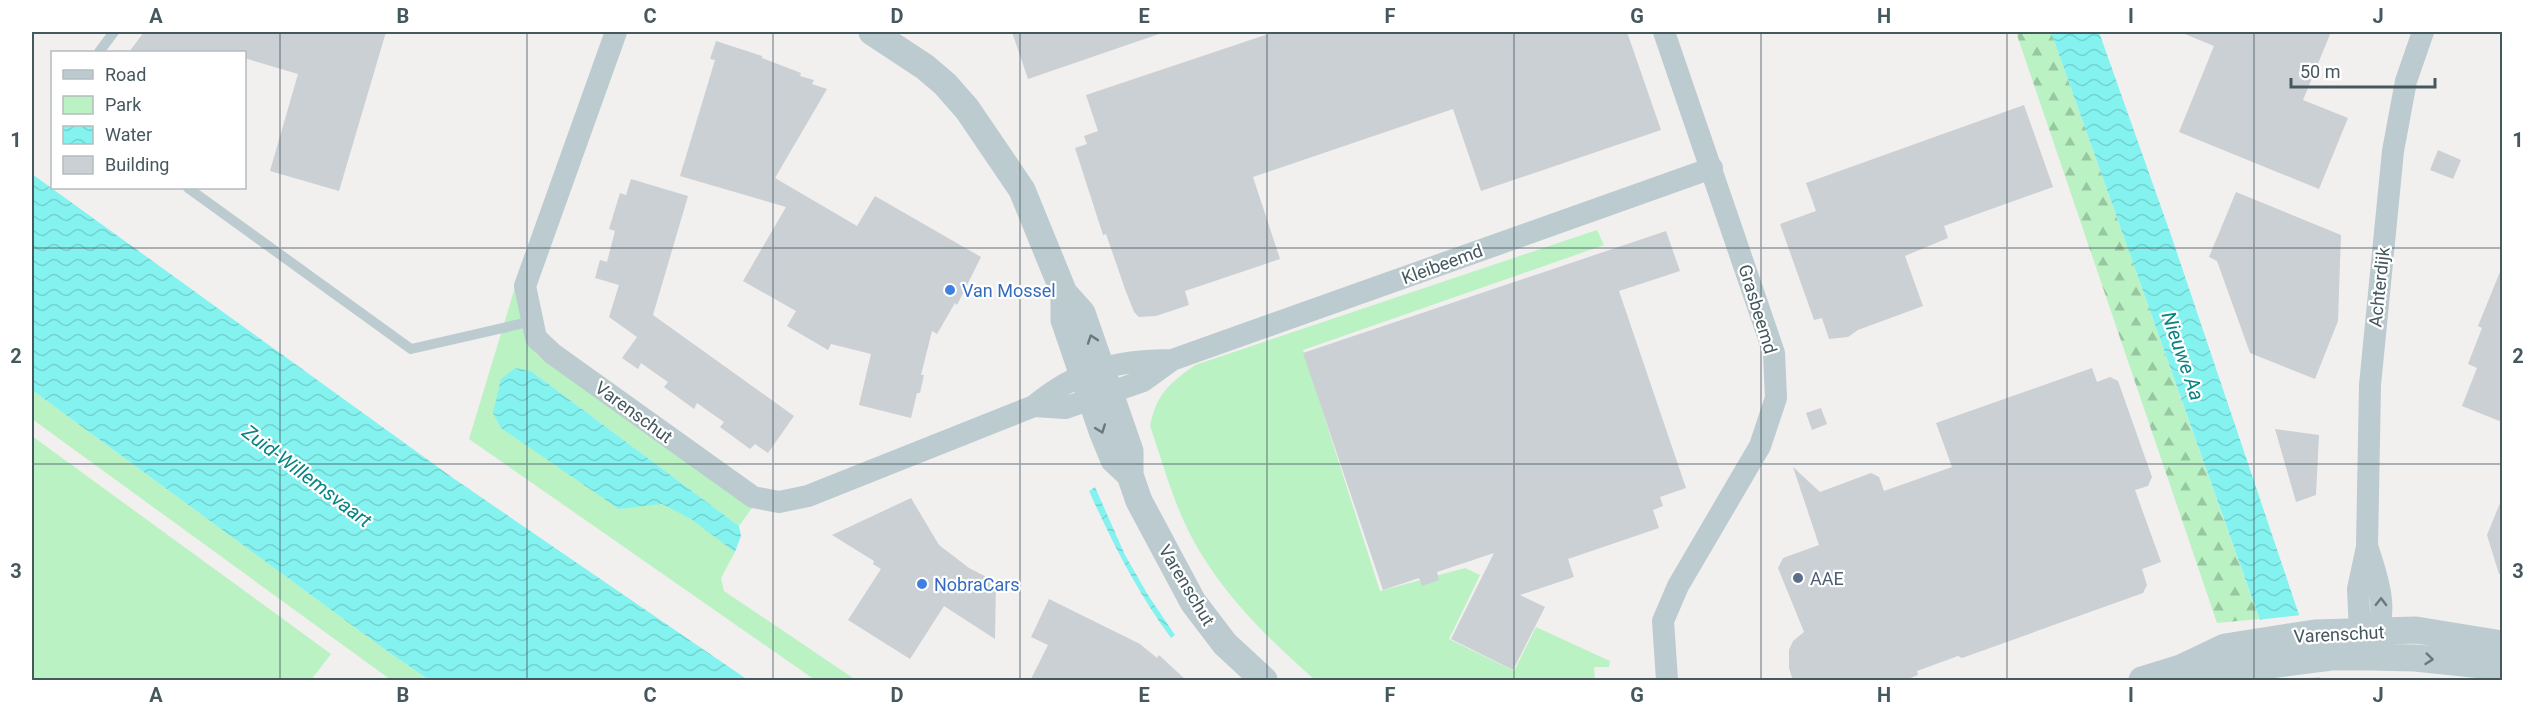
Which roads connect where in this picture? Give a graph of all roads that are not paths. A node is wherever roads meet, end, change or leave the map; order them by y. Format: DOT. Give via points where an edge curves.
graph roads {
  1 [pos="114,32"];
  2 [pos="616,32"];
  3 [pos="872,32"];
  4 [pos="1664,32"];
  5 [pos="2423,32"];
  6 [pos="100,51"];
  7 [pos="1712,168"];
  8 [pos="189,189"];
  9 [pos="532,321"];
  10 [pos="1096,383"];
  11 [pos="2370,631"];
  12 [pos="2502,644"];
  13 [pos="2267,652"];
  14 [pos="2371,657"];
  15 [pos="2502,667"];
  16 [pos="1264,681"];
  17 [pos="1667,681"];
  18 [pos="2142,681"];
  1 -- 6 [label="lane"];
  2 -- 9 [label="street, Varenschut" via="525,286"];
  3 -- 10 [label="street, Varenschut" via="926,67 967,109 1022,190 1064,293 1064,320"];
  4 -- 7 [label="street, Grasbeemd"];
  5 -- 11 [label="street, Achterdijk" via="2406,81 2393,151 2370,385 2367,547 2381,590"];
  7 -- 10 [label="street, Kleibeemd" via="1172,360 1143,381"];
  7 -- 17 [label="street, Grasbeemd" via="1774,353 1776,398 1760,446 1678,586 1663,621"];
  8 -- 9 [label="lane" via="411,349"];
  9 -- 10 [label="street, Varenschut" via="536,338 553,354 753,497 779,502 808,496 1034,406 1057,387"];
  10 -- 16 [label="street, Varenschut" via="1114,460 1130,475 1139,501 1193,602 1225,644"];
  11 -- 12 [label="street, Varenschut" via="2416,630"];
  11 -- 13 [label="street, Varenschut" via="2315,633"];
  11 -- 14 [label="street, Achterdijk"];
  13 -- 14 [label="street, Varenschut" via="2324,658"];
  13 -- 18 [label="street, Varenschut" via="2225,647"];
  14 -- 15 [label="street, Varenschut, one-way"];
}
